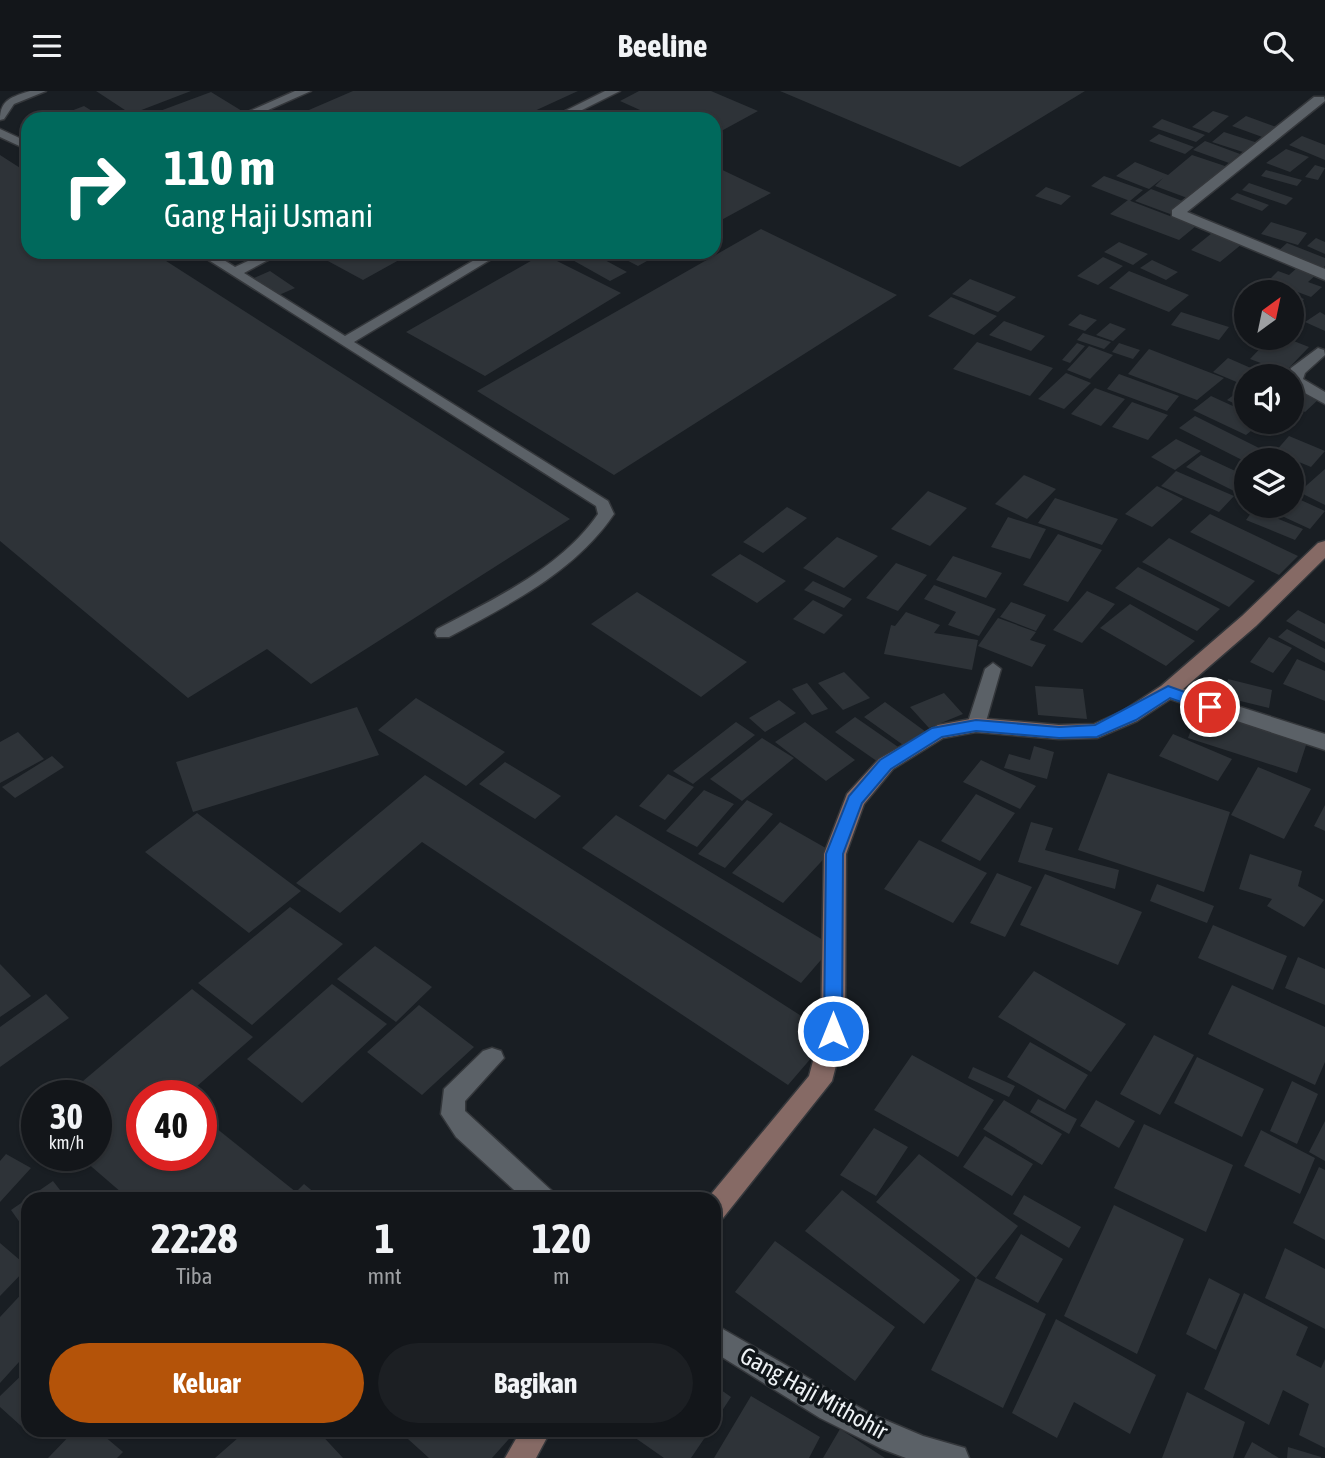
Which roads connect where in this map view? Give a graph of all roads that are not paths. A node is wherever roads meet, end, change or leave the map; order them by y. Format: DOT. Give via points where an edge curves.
graph roads {
  1 [pos="40,91"];
  2 [pos="304,91"];
  3 [pos="614,91"];
  4 [pos="1319,100"];
  5 [pos="254,112"];
  6 [pos="570,112"];
  7 [pos="0,117"];
  8 [pos="0,132"];
  9 [pos="21,143"];
  10 [pos="214,259"];
  11 [pos="263,259"];
  12 [pos="485,259"];
  13 [pos="235,272"];
  14 [pos="1325,275"];
  15 [pos="346,341"];
  16 [pos="1318,353"];
  17 [pos="1325,399"];
  18 [pos="1325,547"];
  19 [pos="443,633"];
  20 [pos="993,669"];
  21 [pos="1168,691"];
  22 [pos="976,725"];
  23 [pos="1325,742"];
  24 [pos="492,1058"];
  25 [pos="536,1192"];
  26 [pos="721,1201"];
  27 [pos="721,1341"];
  28 [pos="532,1437"];
  29 [pos="519,1458"];
  30 [pos="955,1458"];
  1 -- 7 [label="lane" via="10,102"];
  2 -- 5 [label="lane"];
  3 -- 6 [label="lane"];
  4 -- 14 [label="street" via="1177,213"];
  8 -- 9 [label="lane"];
  10 -- 13 [label="lane"];
  11 -- 13 [label="lane"];
  12 -- 15 [label="lane"];
  13 -- 15 [label="lane"];
  15 -- 19 [label="lane" via="603,504 606,514 600,526 555,565"];
  16 -- 17 [label="street" via="1297,371 1294,381"];
  18 -- 21 [label="street"];
  20 -- 22 [label="lane"];
  21 -- 22 [label="street" via="1097,731"];
  21 -- 23 [label="street"];
  22 -- 26 [label="street" via="938,732 886,764 855,800 835,854 833,1031 820,1081"];
  24 -- 25 [label="street" via="453,1097 453,1114"];
  27 -- 30 [label="street, Gang Haji Mithohir" via="857,1421 928,1453"];
  28 -- 29 [label="street"];
}
